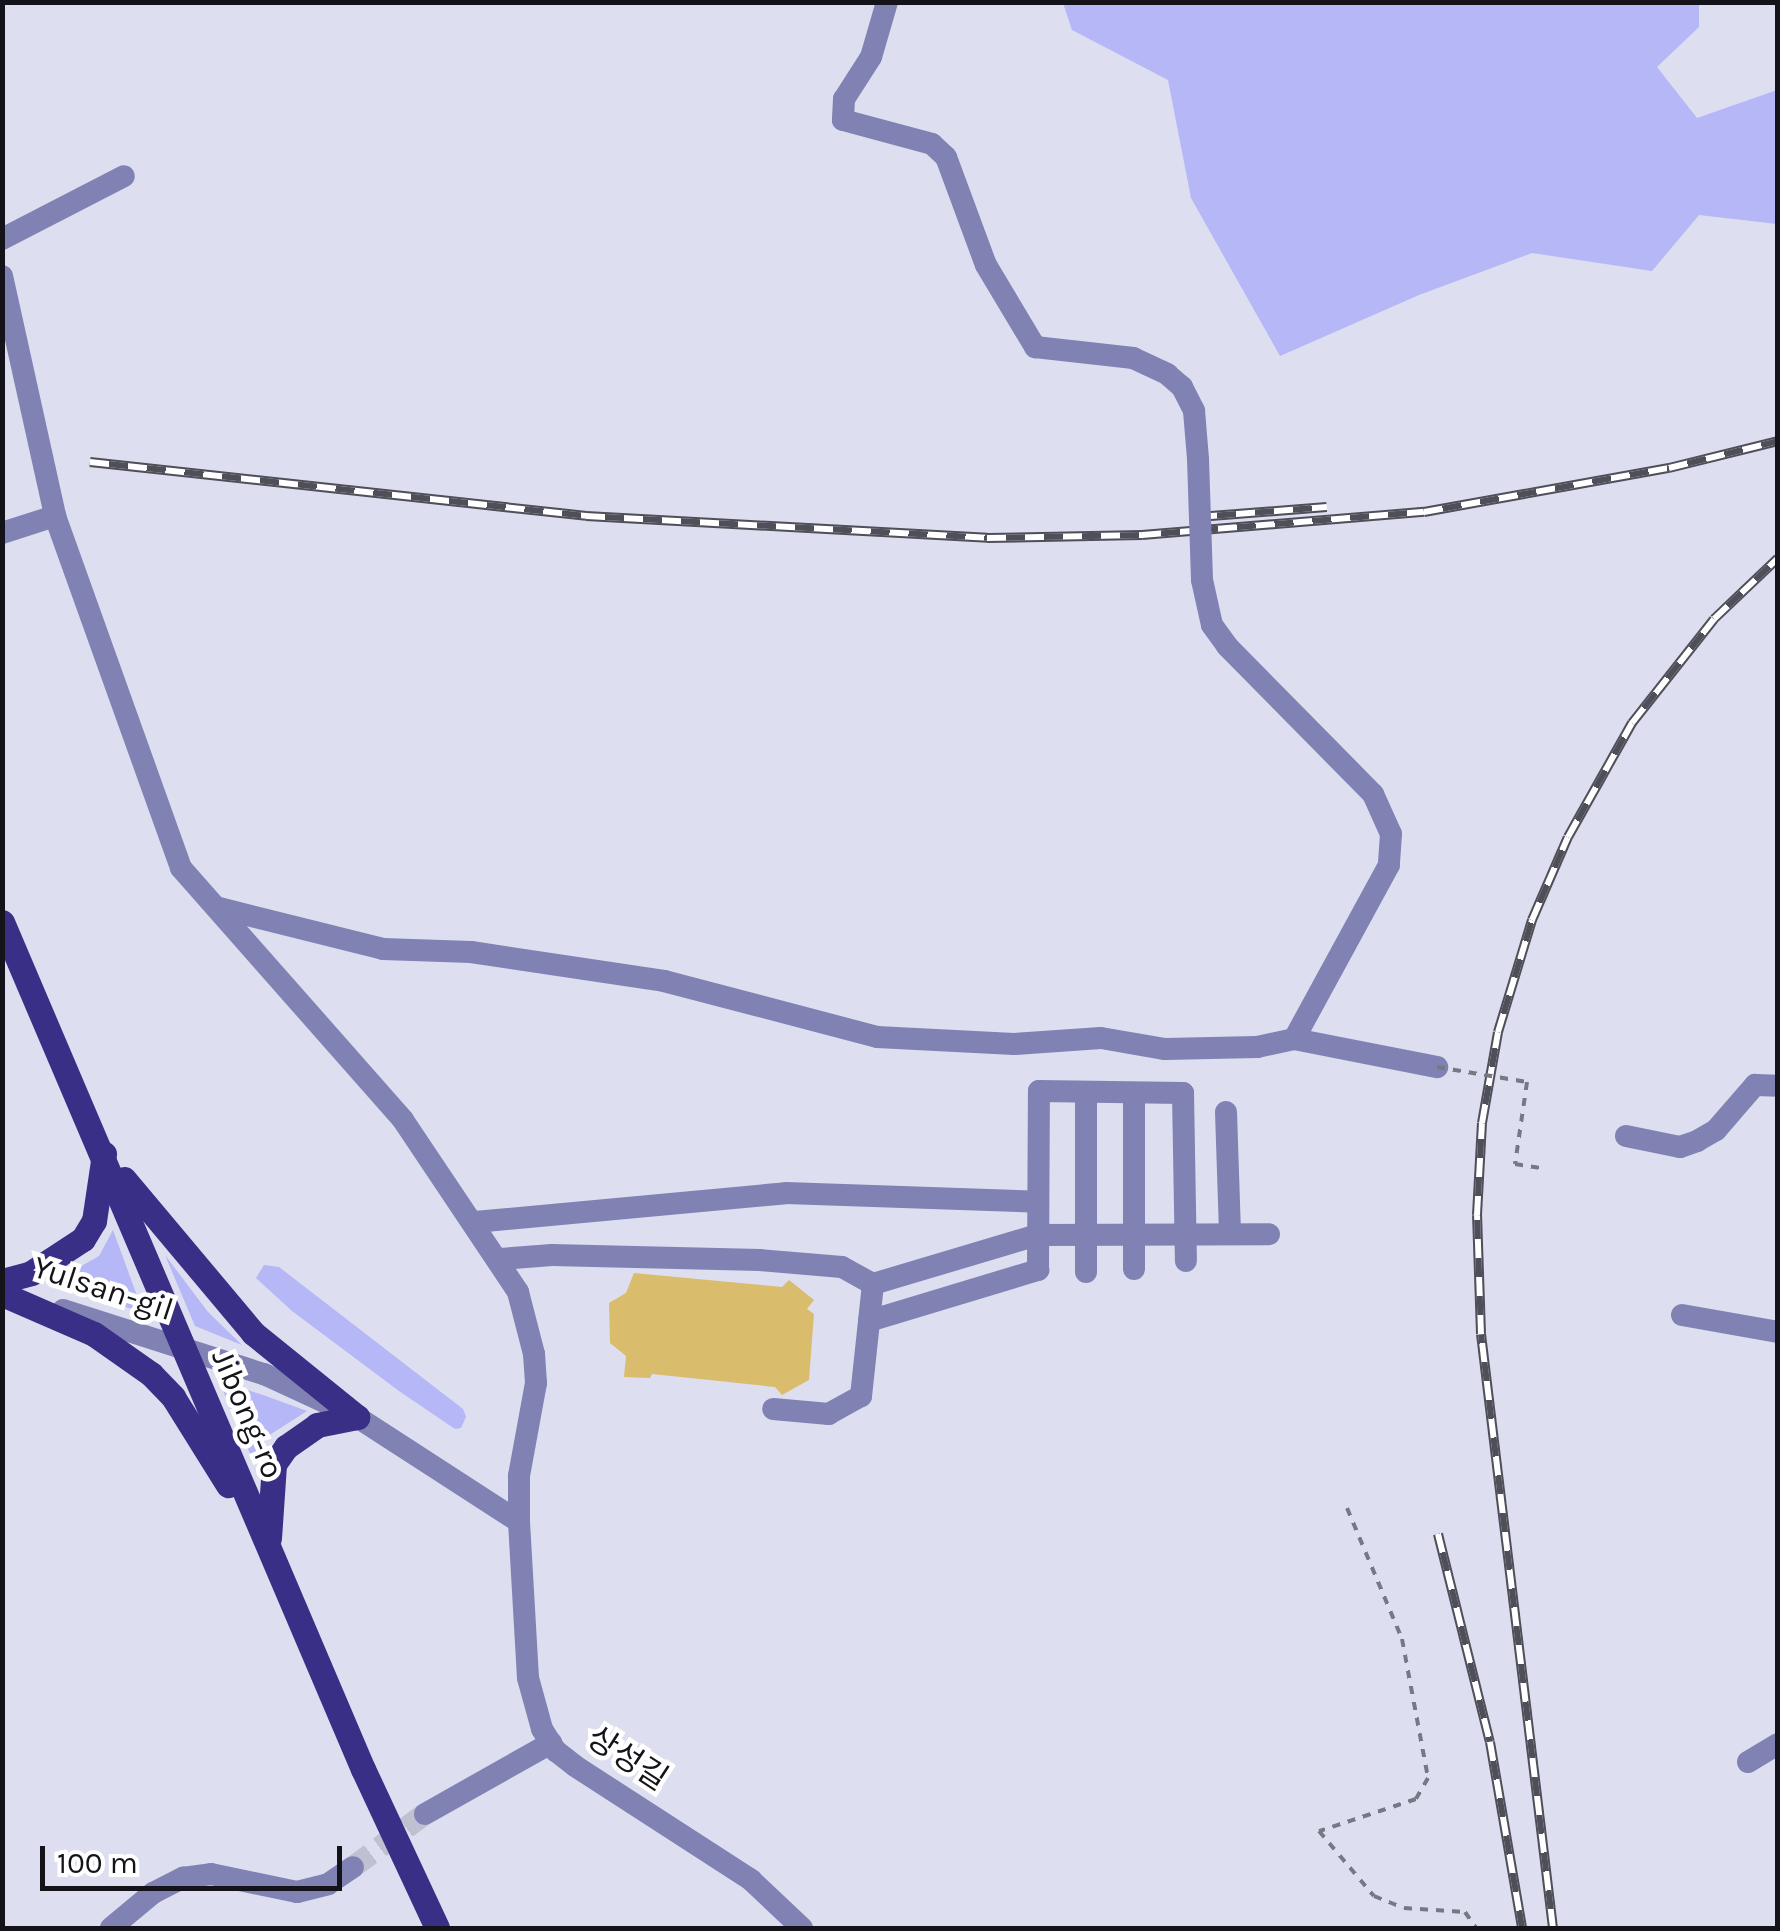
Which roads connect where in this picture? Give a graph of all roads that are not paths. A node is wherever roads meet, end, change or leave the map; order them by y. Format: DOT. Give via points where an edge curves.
graph roads {
  1 [pos="886,2"];
  2 [pos="124,176"];
  3 [pos="2,239"];
  4 [pos="2,276"];
  5 [pos="55,516"];
  6 [pos="2,533"];
  7 [pos="219,908"];
  8 [pos="2,922"];
  9 [pos="1294,1039"];
  10 [pos="1437,1066"];
  11 [pos="1778,1086"];
  12 [pos="1086,1092"];
  13 [pos="1134,1093"];
  14 [pos="1226,1112"];
  15 [pos="1626,1136"];
  16 [pos="104,1154"];
  17 [pos="1038,1202"];
  18 [pos="475,1222"];
  19 [pos="1134,1234"];
  20 [pos="1185,1234"];
  21 [pos="1230,1234"];
  22 [pos="1269,1234"];
  23 [pos="1037,1235"];
  24 [pos="1086,1235"];
  25 [pos="500,1259"];
  26 [pos="1186,1261"];
  27 [pos="1134,1269"];
  28 [pos="1086,1272"];
  29 [pos="2,1281"];
  30 [pos="873,1284"];
  31 [pos="2,1292"];
  32 [pos="1682,1315"];
  33 [pos="869,1321"];
  34 [pos="1777,1330"];
  35 [pos="184,1348"];
  36 [pos="773,1409"];
  37 [pos="358,1417"];
  38 [pos="519,1522"];
  39 [pos="268,1548"];
  40 [pos="551,1743"];
  41 [pos="1778,1744"];
  42 [pos="1748,1762"];
  43 [pos="424,1814"];
  44 [pos="353,1867"];
  45 [pos="111,1928"];
  46 [pos="437,1928"];
  47 [pos="802,1928"];
  1 -- 9 [label="street, bridge" via="872,57 844,99 843,120 932,144 946,157 986,265 1035,347 1133,358 1182,387 1194,411 1202,580 1212,625 1373,794 1390,834 1389,865"];
  2 -- 3 [label="street"];
  4 -- 5 [label="street, 상성길"];
  5 -- 6 [label="street"];
  5 -- 7 [label="street, 상성길" via="172,846 189,878"];
  7 -- 9 [label="street" via="383,948 471,952 664,981 878,1037 1014,1044 1101,1038 1165,1048 1258,1047"];
  7 -- 18 [label="street, 상성길" via="403,1120"];
  8 -- 16 [label="main road, Jibong-ro"];
  9 -- 10 [label="street"];
  11 -- 15 [label="street" via="1756,1085 1698,1142 1680,1147"];
  12 -- 13 [label="street"];
  12 -- 17 [label="street" via="1039,1091"];
  12 -- 24 [label="street"];
  13 -- 19 [label="street"];
  13 -- 20 [label="street" via="1183,1094"];
  14 -- 21 [label="street"];
  16 -- 29 [label="main road" via="94,1222 83,1239 31,1274"];
  16 -- 35 [label="main road, Jibong-ro"];
  16 -- 37 [label="main road" via="253,1333"];
  17 -- 18 [label="street" via="786,1193"];
  17 -- 23 [label="street"];
  18 -- 25 [label="street, 상성길"];
  19 -- 20 [label="street"];
  19 -- 24 [label="street"];
  19 -- 27 [label="street"];
  20 -- 21 [label="street"];
  20 -- 26 [label="street"];
  21 -- 22 [label="street"];
  23 -- 24 [label="street"];
  23 -- 30 [label="street"];
  23 -- 33 [label="street" via="1038,1270"];
  24 -- 28 [label="street"];
  25 -- 30 [label="street" via="760,1260 842,1267"];
  25 -- 38 [label="street, 상성길" via="518,1292 534,1354"];
  30 -- 33 [label="street"];
  31 -- 35 [label="street, Yulsan-gil"];
  31 -- 39 [label="main road" via="94,1334 151,1374 173,1397"];
  32 -- 34 [label="street"];
  33 -- 36 [label="street" via="862,1396 830,1414"];
  35 -- 37 [label="street, Yulsan-gil" via="264,1374"];
  35 -- 39 [label="main road, Jibong-ro"];
  37 -- 38 [label="street, Yulsan-gil"];
  37 -- 39 [label="main road" via="301,1432 274,1464"];
  38 -- 40 [label="street, 상성길" via="528,1678"];
  39 -- 46 [label="main road, Jibong-ro"];
  40 -- 43 [label="street"];
  40 -- 47 [label="street, 상성길" via="575,1766 752,1880"];
  41 -- 42 [label="street"];
  44 -- 45 [label="street" via="328,1884 298,1892 211,1874 183,1878"];
}
